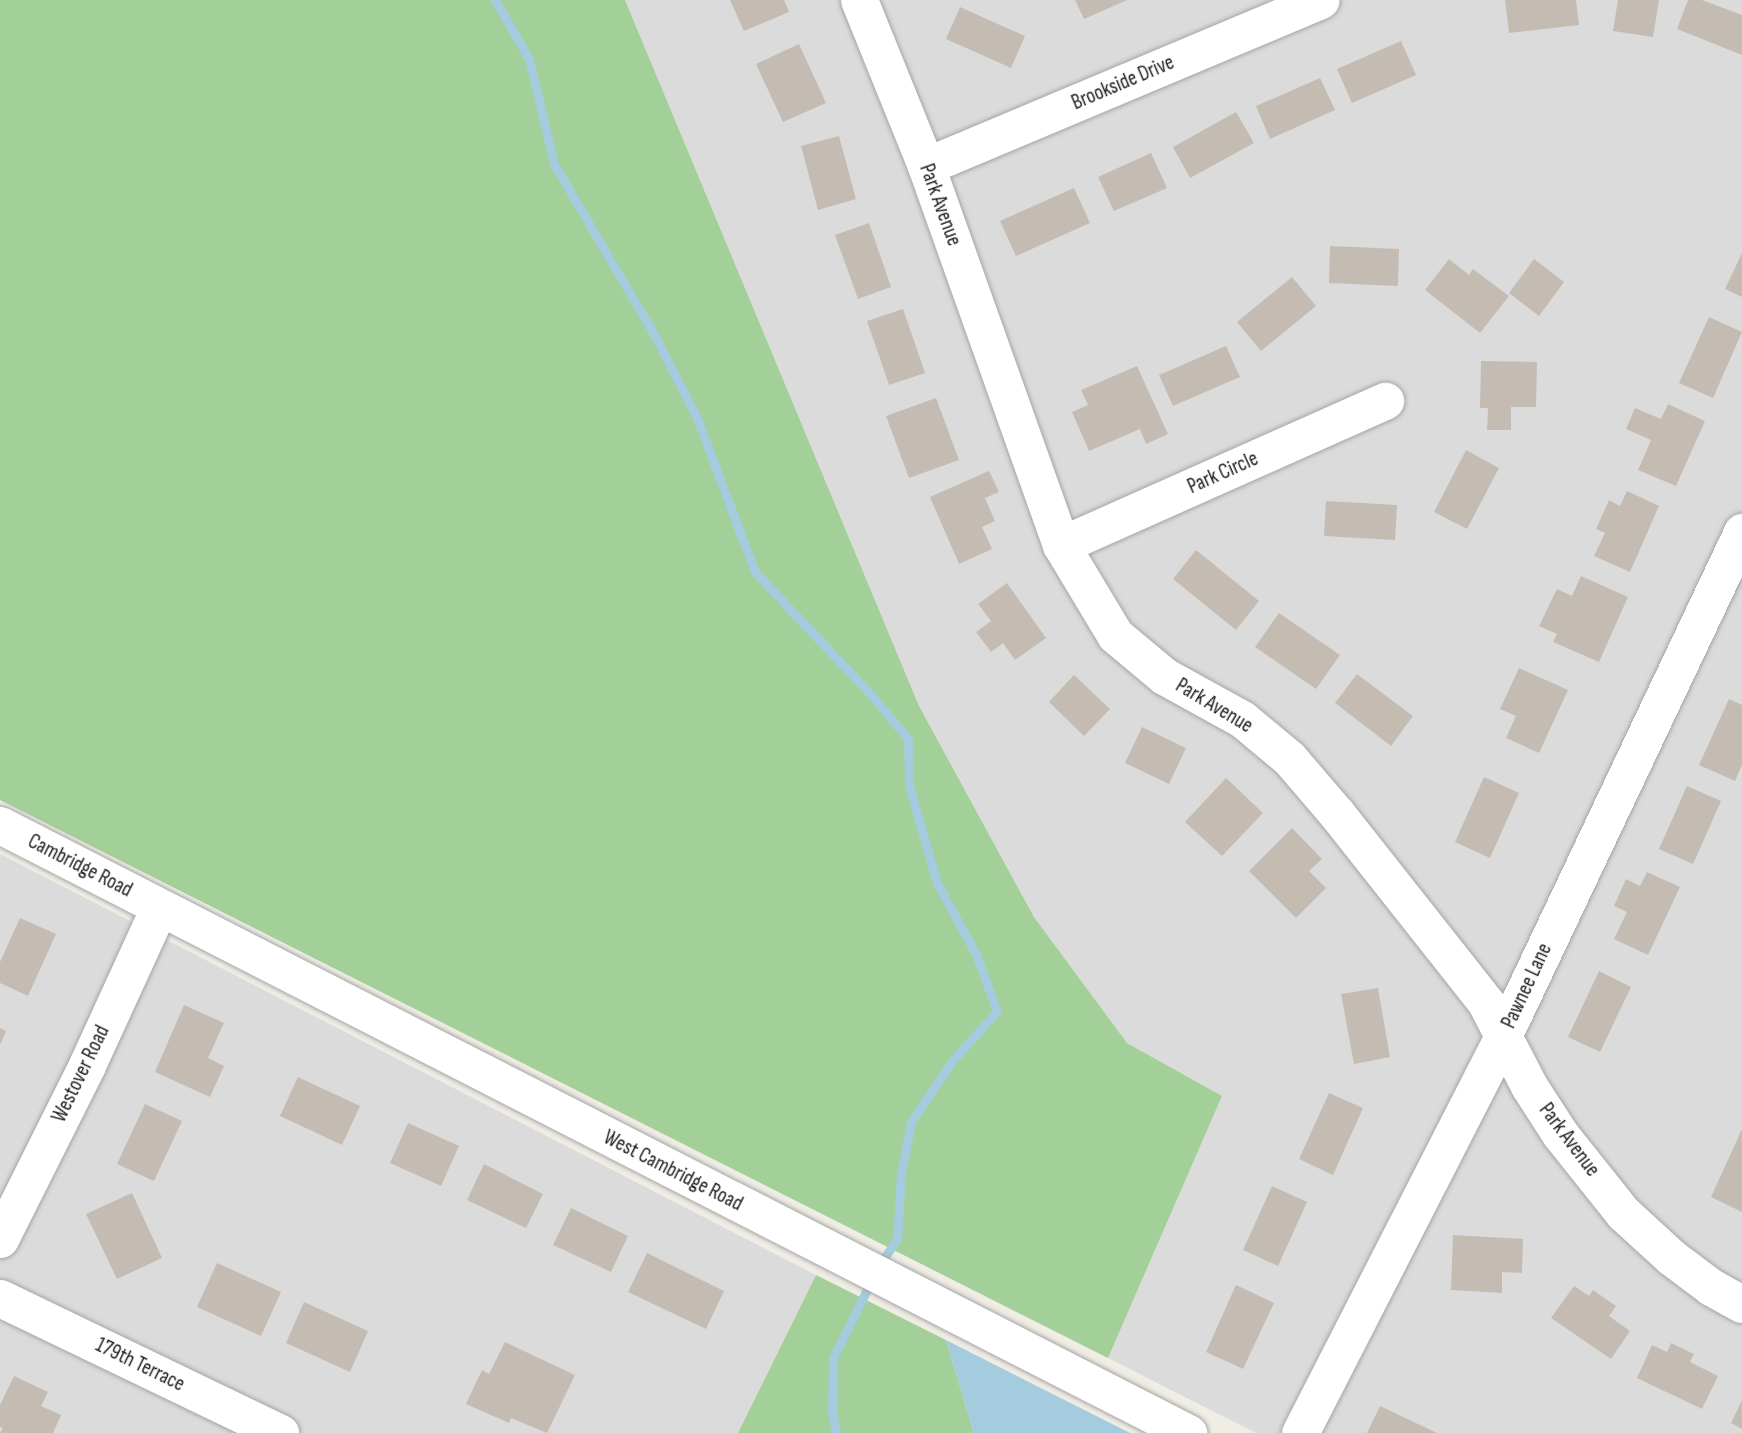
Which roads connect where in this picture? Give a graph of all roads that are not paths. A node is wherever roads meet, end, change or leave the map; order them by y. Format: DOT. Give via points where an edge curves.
graph roads {
  1 [pos="859,0"];
  2 [pos="1320,0"];
  3 [pos="926,166"];
  4 [pos="1385,401"];
  5 [pos="1742,532"];
  6 [pos="1061,545"];
  7 [pos="0,825"];
  8 [pos="159,908"];
  9 [pos="1504,1034"];
  10 [pos="0,1239"];
  11 [pos="0,1298"];
  12 [pos="1742,1304"];
  13 [pos="280,1433"];
  14 [pos="1188,1433"];
  15 [pos="1300,1433"];
  1 -- 3 [label="street, Park Avenue"];
  2 -- 3 [label="street, Brookside Drive"];
  3 -- 6 [label="street, Park Avenue"];
  4 -- 6 [label="street, Park Circle"];
  5 -- 9 [label="street, Pawnee Lane"];
  6 -- 9 [label="street, Park Avenue" via="1115,635 1164,676 1242,719 1289,758 1486,1003"];
  7 -- 8 [label="street, Cambridge Road"];
  8 -- 10 [label="street, Westover Road"];
  8 -- 14 [label="street, West Cambridge Road"];
  9 -- 12 [label="street, Park Avenue" via="1529,1086 1560,1134 1623,1213 1671,1257"];
  9 -- 15 [label="street, Pawnee Lane"];
  11 -- 13 [label="street, 179th Terrace"];
}
